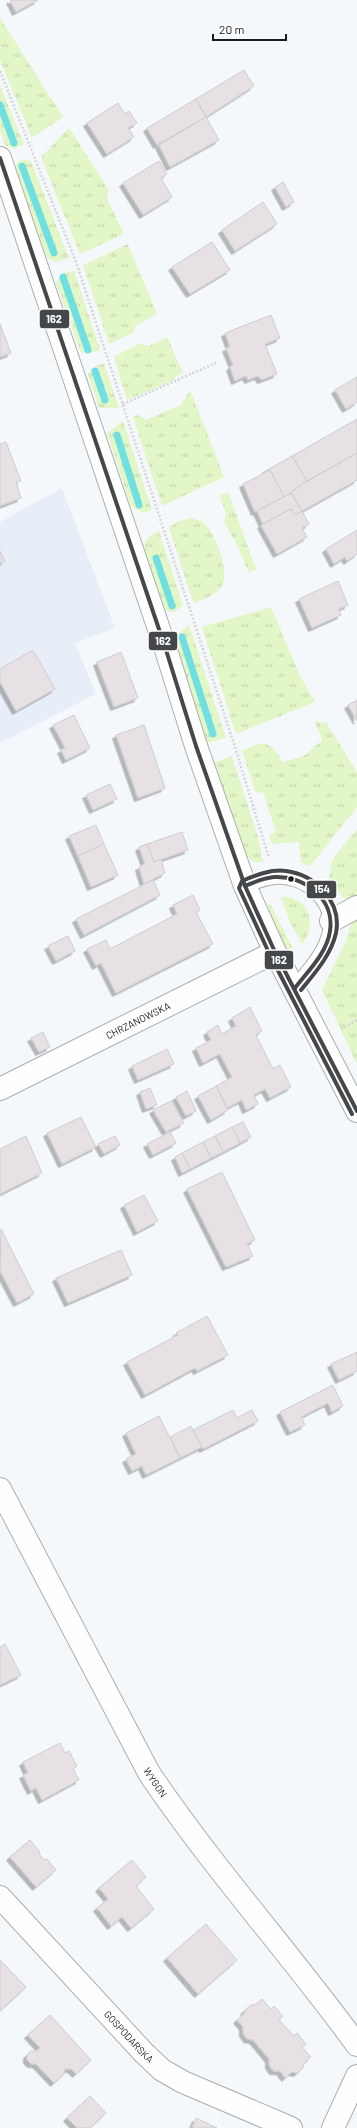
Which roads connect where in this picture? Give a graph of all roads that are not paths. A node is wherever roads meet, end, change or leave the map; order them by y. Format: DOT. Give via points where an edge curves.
graph roads {
  1 [pos="0,158"];
  2 [pos="245,886"];
  3 [pos="357,907"];
  4 [pos="332,921"];
  5 [pos="276,952"];
  6 [pos="295,988"];
  7 [pos="0,1089"];
  8 [pos="357,1111"];
  9 [pos="0,1489"];
  10 [pos="0,1898"];
  11 [pos="357,2045"];
  12 [pos="357,2076"];
  13 [pos="291,2128"];
  14 [pos="333,2128"];
  1 -- 2 [label="street"];
  2 -- 4 [label="lane" via="272,878 291,878 306,883 324,901"];
  2 -- 5 [label="street"];
  3 -- 4 [label="street"];
  4 -- 6 [label="lane" via="327,943"];
  5 -- 6 [label="street"];
  5 -- 7 [label="street, CHRZANOWSKA"];
  6 -- 8 [label="street"];
  9 -- 11 [label="street, WYGON" via="149,1772 179,1816"];
  10 -- 13 [label="street, GOSPODARSKA" via="162,2070 183,2082"];
  12 -- 14 [label="street"];
}
